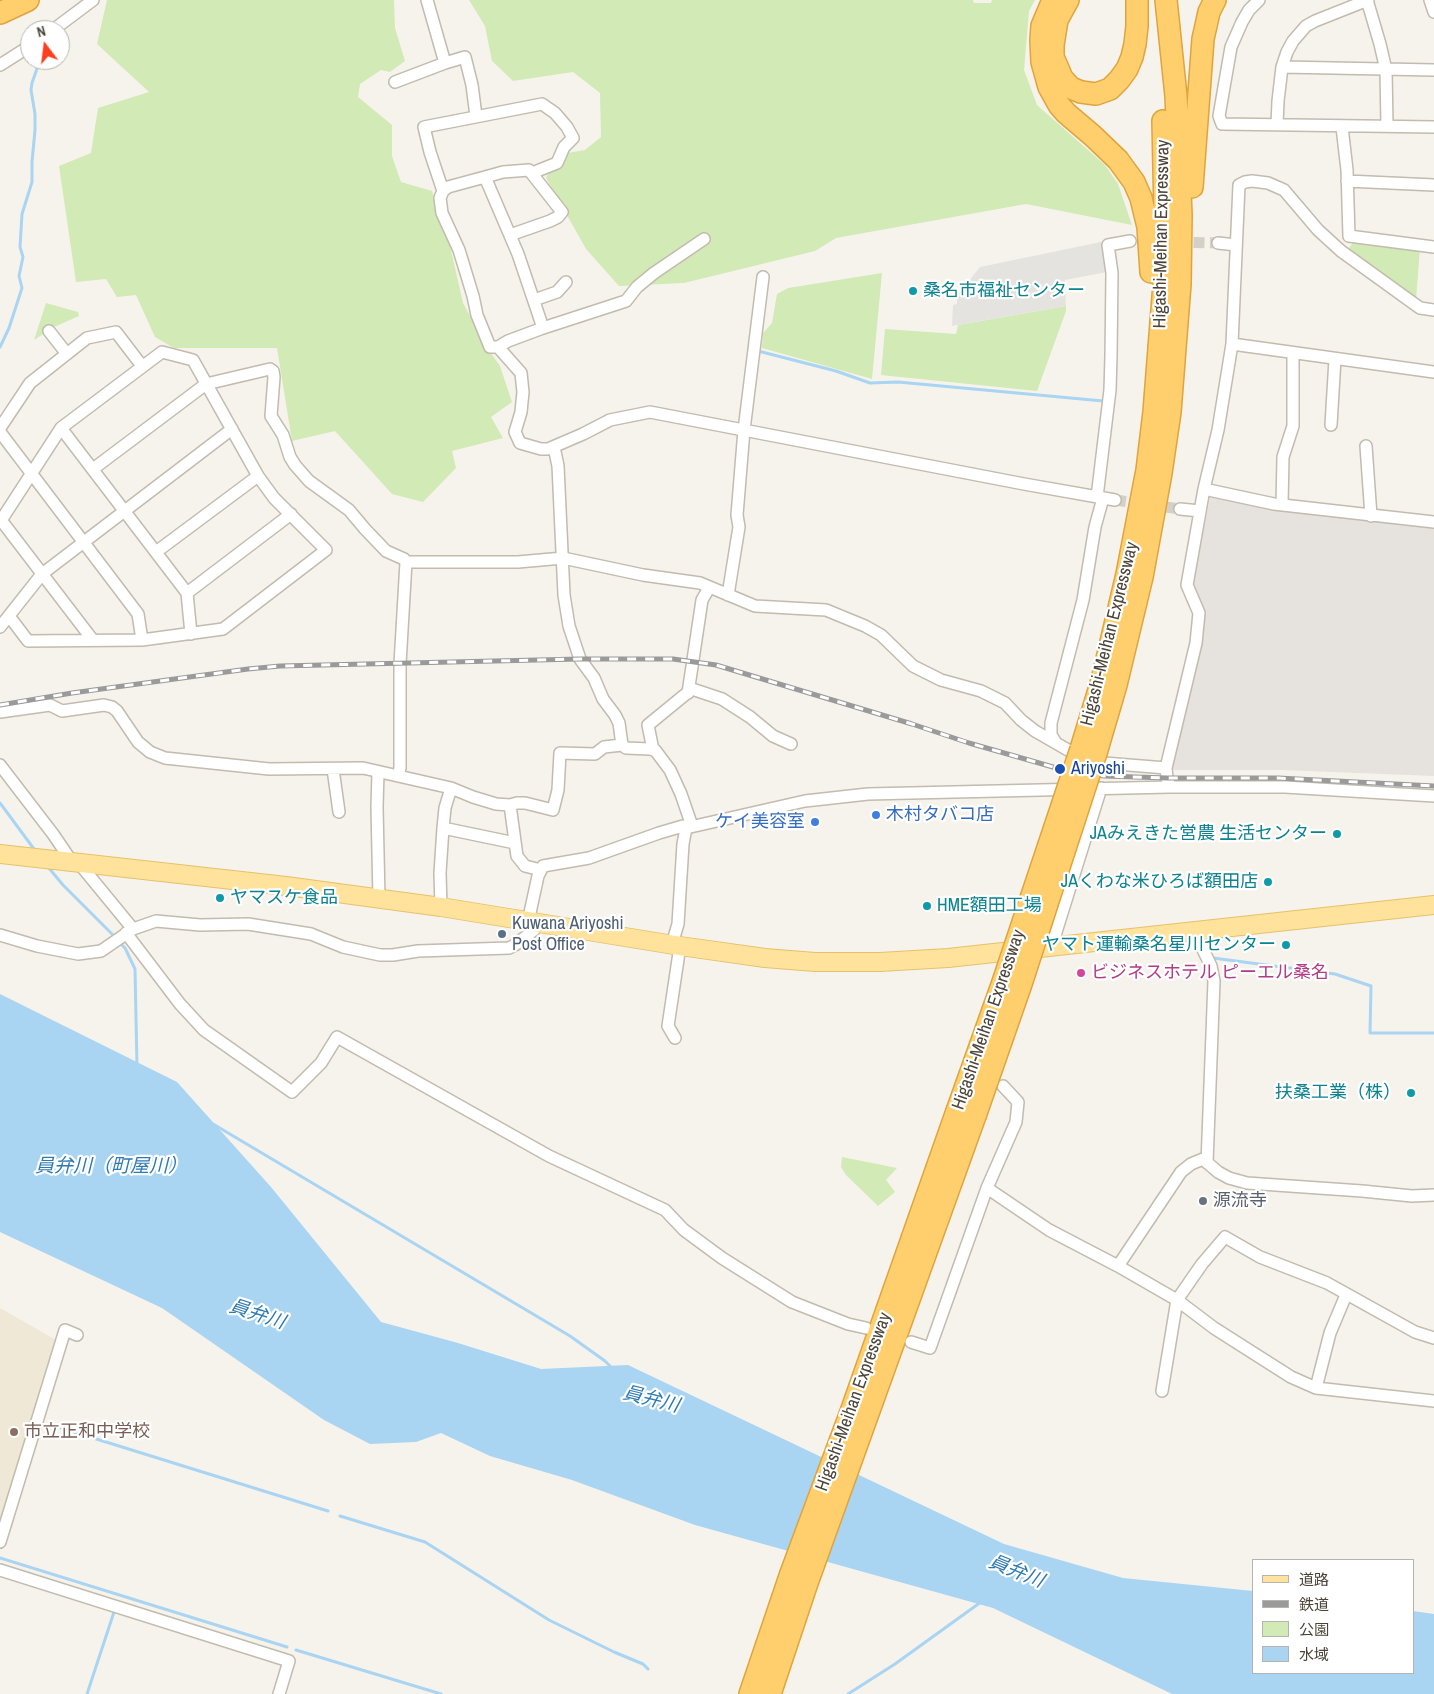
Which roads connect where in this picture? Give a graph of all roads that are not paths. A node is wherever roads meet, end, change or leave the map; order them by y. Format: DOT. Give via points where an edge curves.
graph roads {
  1 [pos="28,0"];
  2 [pos="93,0"];
  3 [pos="427,0"];
  4 [pos="1053,0"];
  5 [pos="1068,0"];
  6 [pos="1137,0"];
  7 [pos="1151,0"];
  8 [pos="1166,0"];
  9 [pos="1215,0"];
  10 [pos="1259,0"];
  11 [pos="1368,0"];
  12 [pos="1430,0"];
  13 [pos="1434,12"];
  14 [pos="0,13"];
  15 [pos="66,20"];
  16 [pos="20,52"];
  17 [pos="445,63"];
  18 [pos="0,65"];
  19 [pos="1282,67"];
  20 [pos="1386,70"];
  21 [pos="1434,70"];
  22 [pos="396,82"];
  23 [pos="476,116"];
  24 [pos="1277,125"];
  25 [pos="1387,126"];
  26 [pos="1342,127"];
  27 [pos="1434,127"];
  28 [pos="532,173"];
  29 [pos="485,177"];
  30 [pos="1347,182"];
  31 [pos="1434,185"];
  32 [pos="443,191"];
  33 [pos="510,235"];
  34 [pos="1349,236"];
  35 [pos="704,239"];
  36 [pos="1130,241"];
  37 [pos="1218,243"];
  38 [pos="1236,245"];
  39 [pos="1434,247"];
  40 [pos="1341,251"];
  41 [pos="763,277"];
  42 [pos="566,282"];
  43 [pos="534,300"];
  44 [pos="1434,310"];
  45 [pos="543,328"];
  46 [pos="49,331"];
  47 [pos="1232,344"];
  48 [pos="498,347"];
  49 [pos="1293,353"];
  50 [pos="67,354"];
  51 [pos="1334,359"];
  52 [pos="142,366"];
  53 [pos="1434,372"];
  54 [pos="206,384"];
  55 [pos="1162,412"];
  56 [pos="1331,425"];
  57 [pos="62,428"];
  58 [pos="232,429"];
  59 [pos="0,430"];
  60 [pos="744,430"];
  61 [pos="1366,446"];
  62 [pos="554,447"];
  63 [pos="93,469"];
  64 [pos="31,473"];
  65 [pos="258,476"];
  66 [pos="1204,489"];
  67 [pos="1100,497"];
  68 [pos="1115,500"];
  69 [pos="1282,506"];
  70 [pos="1180,509"];
  71 [pos="125,510"];
  72 [pos="1200,511"];
  73 [pos="291,514"];
  74 [pos="1371,516"];
  75 [pos="1,521"];
  76 [pos="1434,522"];
  77 [pos="84,542"];
  78 [pos="156,552"];
  79 [pos="563,558"];
  80 [pos="406,562"];
  81 [pos="42,574"];
  82 [pos="709,588"];
  83 [pos="187,593"];
  84 [pos="728,595"];
  85 [pos="9,616"];
  86 [pos="0,627"];
  87 [pos="191,634"];
  88 [pos="92,640"];
  89 [pos="142,640"];
  90 [pos="688,693"];
  91 [pos="0,712"];
  92 [pos="1056,743"];
  93 [pos="791,744"];
  94 [pos="622,746"];
  95 [pos="654,750"];
  96 [pos="0,765"];
  97 [pos="1166,768"];
  98 [pos="333,769"];
  99 [pos="378,772"];
  100 [pos="398,776"];
  101 [pos="1170,787"];
  102 [pos="451,788"];
  103 [pos="1101,788"];
  104 [pos="1434,796"];
  105 [pos="510,805"];
  106 [pos="339,812"];
  107 [pos="689,827"];
  108 [pos="443,828"];
  109 [pos="516,843"];
  110 [pos="0,854"];
  111 [pos="75,862"];
  112 [pos="541,870"];
  113 [pos="380,899"];
  114 [pos="1434,905"];
  115 [pos="441,907"];
  116 [pos="532,923"];
  117 [pos="1194,931"];
  118 [pos="0,935"];
  119 [pos="123,935"];
  120 [pos="676,945"];
  121 [pos="1052,945"];
  122 [pos="675,1038"];
  123 [pos="1003,1086"];
  124 [pos="1207,1164"];
  125 [pos="987,1188"];
  126 [pos="1434,1195"];
  127 [pos="1118,1266"];
  128 [pos="1346,1295"];
  129 [pos="1177,1300"];
  130 [pos="866,1328"];
  131 [pos="78,1334"];
  132 [pos="1434,1338"];
  133 [pos="911,1342"];
  134 [pos="1316,1388"];
  135 [pos="1162,1391"];
  136 [pos="1434,1401"];
  137 [pos="859,1415"];
  138 [pos="0,1542"];
  139 [pos="0,1570"];
  140 [pos="279,1694"];
  141 [pos="750,1694"];
  142 [pos="770,1694"];
  1 -- 14 [label="highway"];
  2 -- 15 [label="street"];
  3 -- 17 [label="street"];
  4 -- 55 [label="highway" via="1042,26 1041,40 1042,62 1049,87 1066,114 1106,148 1126,171 1134,182 1145,211 1150,250 1150,334"];
  5 -- 6 [label="highway" via="1057,20 1053,45 1055,62 1071,88 1096,94 1110,89 1127,69 1135,44"];
  7 -- 55 [label="highway, Higashi-Meihan Expressway" via="1162,98 1165,207"];
  8 -- 55 [label="highway, Higashi-Meihan Expressway" via="1176,96 1181,215 1180,284"];
  9 -- 55 [label="highway" via="1203,39 1181,342"];
  10 -- 24 [label="street" via="1242,22 1231,47 1219,116 1222,124"];
  11 -- 19 [label="street" via="1306,26 1293,41"];
  11 -- 20 [label="street"];
  12 -- 13 [label="street"];
  16 -- 18 [label="street"];
  17 -- 22 [label="street"];
  17 -- 23 [label="street" via="465,57"];
  19 -- 20 [label="street"];
  19 -- 24 [label="street"];
  20 -- 21 [label="street"];
  20 -- 25 [label="street"];
  23 -- 28 [label="street" via="542,104 555,113 573,138 564,147 557,163"];
  23 -- 32 [label="street" via="424,127"];
  24 -- 26 [label="street"];
  25 -- 26 [label="street"];
  25 -- 27 [label="street"];
  26 -- 30 [label="street"];
  28 -- 29 [label="street" via="523,169"];
  28 -- 33 [label="street" via="562,212 550,221"];
  29 -- 32 [label="street"];
  29 -- 33 [label="street"];
  30 -- 31 [label="street"];
  30 -- 34 [label="street"];
  32 -- 48 [label="street" via="440,198 442,213 459,250 474,308 490,347"];
  33 -- 43 [label="street"];
  34 -- 39 [label="street"];
  34 -- 40 [label="street"];
  35 -- 45 [label="street" via="654,273 626,301"];
  36 -- 67 [label="street" via="1106,240 1112,272 1111,356"];
  37 -- 38 [label="street"];
  38 -- 40 [label="street" via="1239,185 1252,181 1284,190"];
  38 -- 47 [label="street"];
  40 -- 44 [label="street" via="1420,308"];
  41 -- 60 [label="street"];
  42 -- 43 [label="street" via="557,292"];
  43 -- 45 [label="street"];
  45 -- 48 [label="street"];
  46 -- 50 [label="street"];
  47 -- 49 [label="street"];
  47 -- 66 [label="street" via="1218,430"];
  48 -- 62 [label="street" via="521,374 523,392 516,438 527,446"];
  49 -- 51 [label="street"];
  49 -- 69 [label="street" via="1293,426 1283,457"];
  50 -- 52 [label="street" via="87,338 116,332"];
  50 -- 59 [label="street" via="30,383"];
  51 -- 53 [label="street"];
  51 -- 56 [label="street"];
  52 -- 54 [label="street" via="162,352 193,360"];
  52 -- 57 [label="street"];
  54 -- 58 [label="street"];
  54 -- 63 [label="street"];
  54 -- 80 [label="street" via="266,369 273,371 271,416 295,465 309,480 350,510 386,551"];
  55 -- 137 [label="highway, Higashi-Meihan Expressway, bridge" via="1088,751 1003,982 966,1113"];
  57 -- 63 [label="street"];
  57 -- 64 [label="street"];
  58 -- 65 [label="street"];
  58 -- 71 [label="street"];
  59 -- 64 [label="street"];
  60 -- 62 [label="street" via="650,412 610,420"];
  60 -- 67 [label="street"];
  60 -- 84 [label="street" via="738,527"];
  61 -- 74 [label="street"];
  62 -- 79 [label="street"];
  63 -- 71 [label="street"];
  64 -- 75 [label="street"];
  64 -- 77 [label="street"];
  65 -- 73 [label="street"];
  65 -- 78 [label="street"];
  66 -- 69 [label="street"];
  66 -- 72 [label="street"];
  67 -- 68 [label="street"];
  67 -- 92 [label="street" via="1083,600 1051,723 1051,735"];
  69 -- 74 [label="street"];
  70 -- 72 [label="street"];
  71 -- 77 [label="street"];
  71 -- 78 [label="street"];
  72 -- 97 [label="street" via="1187,585 1199,613 1196,643"];
  73 -- 83 [label="street"];
  73 -- 87 [label="street" via="326,550 223,629"];
  74 -- 76 [label="street"];
  75 -- 81 [label="street"];
  77 -- 81 [label="street"];
  77 -- 89 [label="street" via="138,614"];
  78 -- 83 [label="street"];
  79 -- 80 [label="street" via="518,562"];
  79 -- 82 [label="street"];
  79 -- 94 [label="street" via="565,605 574,646 619,723"];
  80 -- 100 [label="street"];
  81 -- 85 [label="street"];
  81 -- 88 [label="street"];
  82 -- 84 [label="street"];
  82 -- 90 [label="street" via="702,600"];
  83 -- 87 [label="street"];
  84 -- 92 [label="street" via="755,606 826,610 866,626 881,635 914,666 941,680 994,696 1035,731"];
  85 -- 86 [label="street"];
  85 -- 88 [label="street" via="28,641"];
  87 -- 89 [label="street"];
  88 -- 89 [label="street"];
  90 -- 93 [label="street" via="692,689 722,699 773,736"];
  90 -- 95 [label="street" via="648,725"];
  91 -- 98 [label="street" via="50,705 62,711 104,705 117,712 138,742 165,758 269,769"];
  92 -- 97 [label="street" via="1104,763"];
  94 -- 95 [label="street"];
  94 -- 105 [label="street" via="604,746 595,754 560,753 558,790 553,810 517,803"];
  95 -- 107 [label="street" via="677,784"];
  96 -- 111 [label="street"];
  97 -- 101 [label="street"];
  98 -- 99 [label="street" via="363,768"];
  98 -- 106 [label="street"];
  99 -- 100 [label="street"];
  99 -- 113 [label="street"];
  100 -- 102 [label="street"];
  101 -- 103 [label="street"];
  101 -- 104 [label="street" via="1285,787"];
  102 -- 105 [label="street" via="496,804"];
  102 -- 108 [label="street"];
  103 -- 107 [label="street" via="868,794 805,801"];
  103 -- 121 [label="street"];
  105 -- 109 [label="street"];
  107 -- 112 [label="street" via="659,833 590,858 543,866"];
  107 -- 120 [label="street"];
  108 -- 109 [label="street"];
  108 -- 115 [label="street"];
  109 -- 112 [label="street" via="517,856 525,866"];
  110 -- 111 [label="main road"];
  111 -- 113 [label="main road" via="278,884"];
  111 -- 119 [label="street"];
  112 -- 116 [label="street"];
  113 -- 115 [label="main road"];
  114 -- 117 [label="main road"];
  115 -- 116 [label="main road"];
  116 -- 119 [label="street" via="534,930 509,948 393,955 343,946 311,934 248,924 200,925 156,921"];
  116 -- 120 [label="main road"];
  117 -- 121 [label="main road"];
  117 -- 124 [label="street" via="1211,966 1214,981"];
  118 -- 119 [label="street" via="78,954 101,950"];
  119 -- 130 [label="street" via="204,1030 292,1092 321,1063 336,1037 549,1156 665,1210 684,1230 722,1258 792,1302"];
  120 -- 121 [label="main road" via="815,962 948,958"];
  120 -- 122 [label="street" via="668,1026"];
  123 -- 125 [label="street" via="1018,1102 1016,1122"];
  124 -- 126 [label="street" via="1229,1178 1247,1183"];
  124 -- 127 [label="street" via="1203,1159 1181,1172"];
  125 -- 127 [label="street" via="1049,1230"];
  125 -- 133 [label="street" via="930,1348"];
  127 -- 129 [label="street"];
  128 -- 129 [label="street" via="1327,1283 1260,1257 1225,1237"];
  128 -- 132 [label="street" via="1415,1332"];
  128 -- 134 [label="street" via="1330,1333"];
  129 -- 134 [label="street" via="1291,1377"];
  129 -- 135 [label="street"];
  131 -- 138 [label="street" via="65,1330"];
  134 -- 136 [label="street"];
  137 -- 141 [label="highway, Higashi-Meihan Expressway" via="790,1576"];
  137 -- 142 [label="highway, Higashi-Meihan Expressway"];
  139 -- 140 [label="street" via="289,1661"];
}
